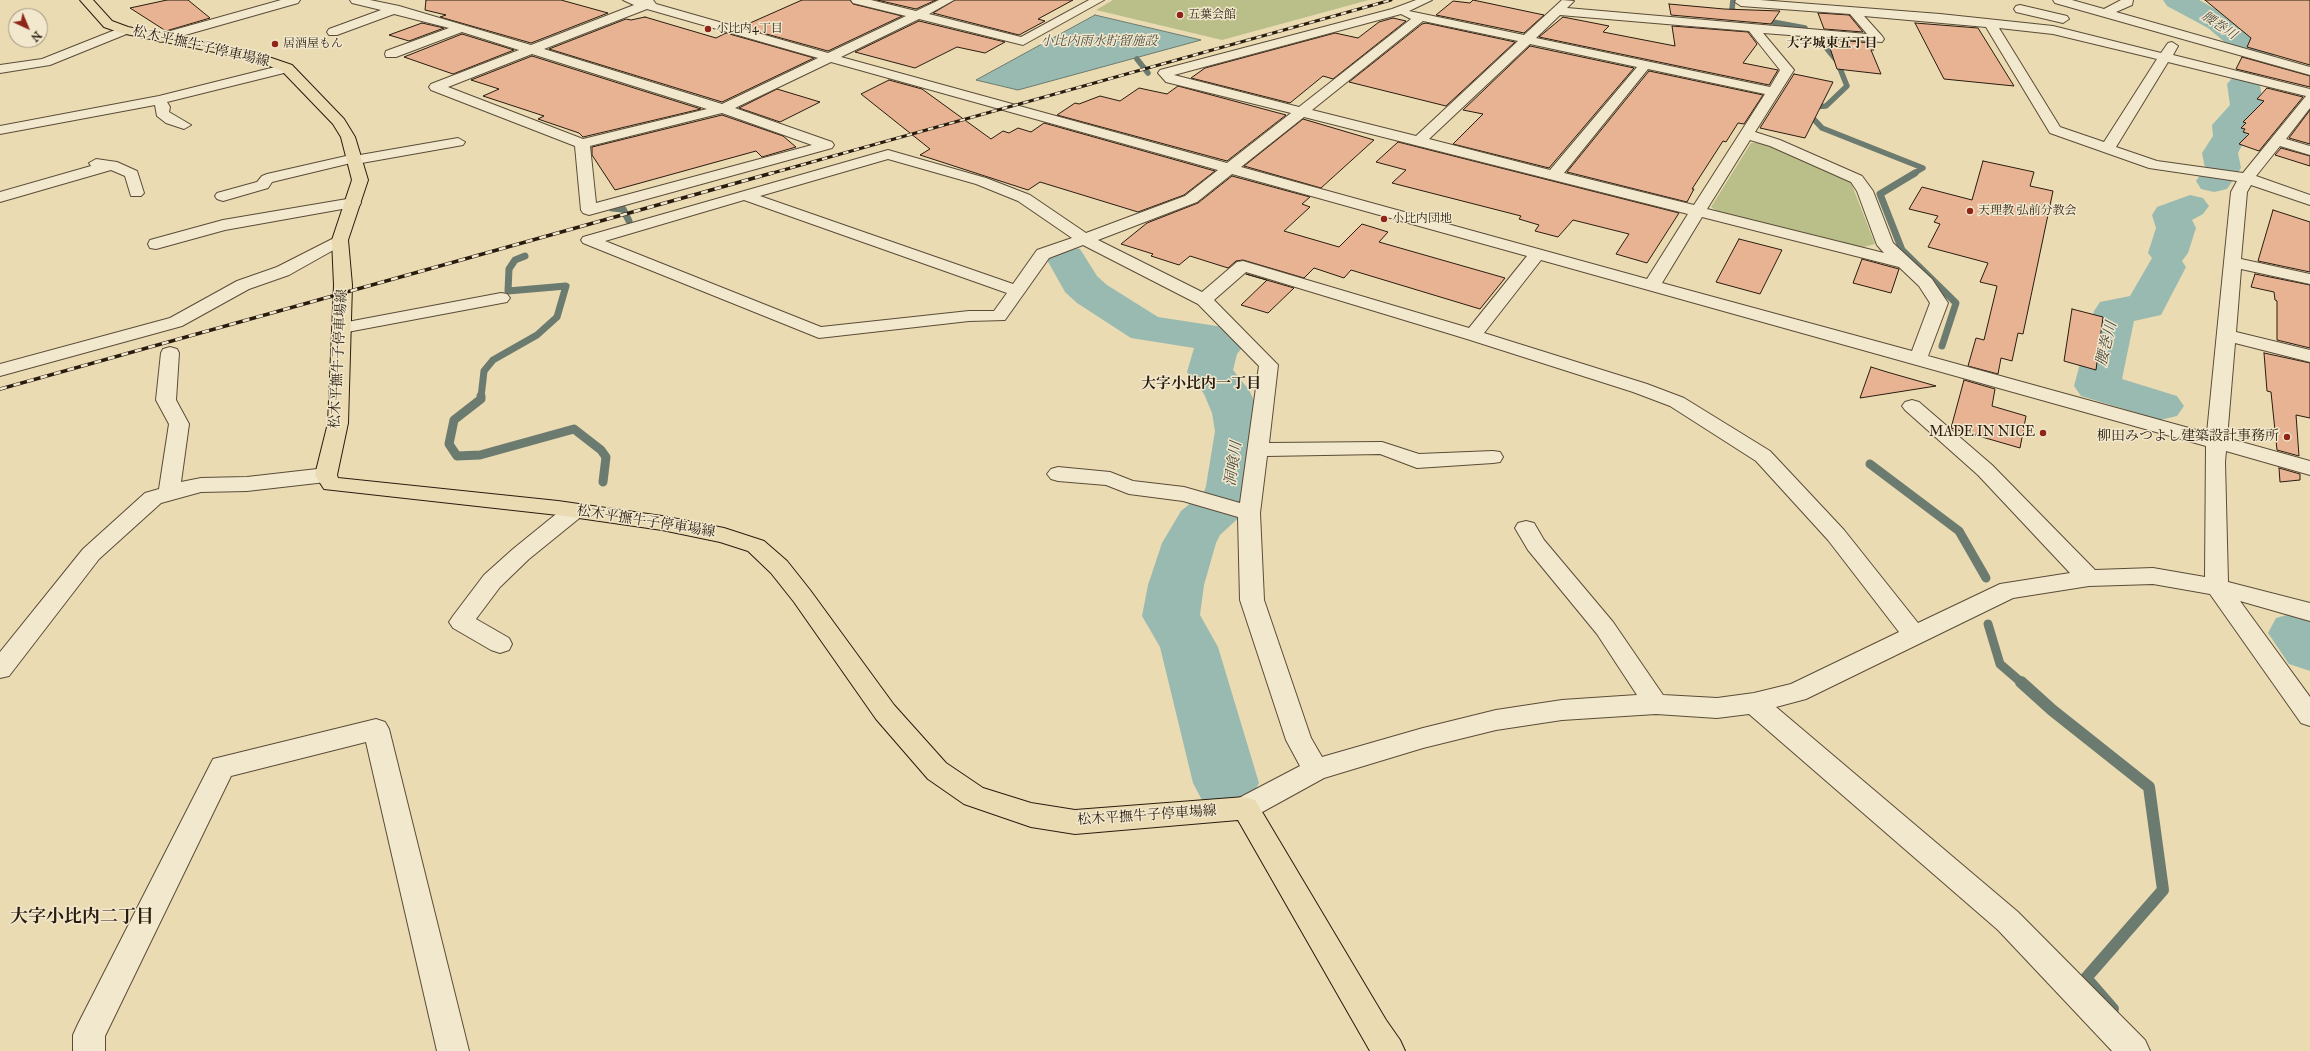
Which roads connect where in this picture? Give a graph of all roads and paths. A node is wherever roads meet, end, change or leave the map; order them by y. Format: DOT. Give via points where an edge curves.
graph roads {
  1 [pos="86,0"];
  2 [pos="294,0"];
  3 [pos="356,0"];
  4 [pos="630,0"];
  5 [pos="857,0"];
  6 [pos="948,0"];
  7 [pos="1098,0"];
  8 [pos="1426,0"];
  9 [pos="1569,0"];
  10 [pos="2059,0"];
  11 [pos="2127,0"];
  12 [pos="652,2"];
  13 [pos="1741,2"];
  14 [pos="395,9"];
  15 [pos="2020,9"];
  16 [pos="1558,11"];
  17 [pos="1854,11"];
  18 [pos="1396,12"];
  19 [pos="2105,13"];
  20 [pos="918,15"];
  21 [pos="1421,17"];
  22 [pos="1990,24"];
  23 [pos="462,28"];
  24 [pos="125,30"];
  25 [pos="1754,30"];
  26 [pos="333,32"];
  27 [pos="2126,35"];
  28 [pos="160,38"];
  29 [pos="1527,40"];
  30 [pos="2156,42"];
  31 [pos="532,50"];
  32 [pos="391,54"];
  33 [pos="828,57"];
  34 [pos="2164,57"];
  35 [pos="1645,65"];
  36 [pos="287,68"];
  37 [pos="0,69"];
  38 [pos="2310,71"];
  39 [pos="1774,92"];
  40 [pos="2310,93"];
  41 [pos="2310,98"];
  42 [pos="159,100"];
  43 [pos="723,109"];
  44 [pos="1302,112"];
  45 [pos="184,125"];
  46 [pos="0,130"];
  47 [pos="1747,134"];
  48 [pos="1419,141"];
  49 [pos="2277,141"];
  50 [pos="458,142"];
  51 [pos="582,144"];
  52 [pos="2108,148"];
  53 [pos="2310,151"];
  54 [pos="356,159"];
  55 [pos="76,161"];
  56 [pos="112,165"];
  57 [pos="1230,169"];
  58 [pos="1554,175"];
  59 [pos="2247,178"];
  60 [pos="136,193"];
  61 [pos="743,195"];
  62 [pos="223,196"];
  63 [pos="0,197"];
  64 [pos="2310,200"];
  65 [pos="353,203"];
  66 [pos="1698,211"];
  67 [pos="1084,239"];
  68 [pos="340,240"];
  69 [pos="156,244"];
  70 [pos="1538,253"];
  71 [pos="2233,262"];
  72 [pos="1904,263"];
  73 [pos="2310,280"];
  74 [pos="1652,284"];
  75 [pos="1018,291"];
  76 [pos="500,298"];
  77 [pos="1204,300"];
  78 [pos="342,328"];
  79 [pos="1473,335"];
  80 [pos="2226,335"];
  81 [pos="170,353"];
  82 [pos="2310,356"];
  83 [pos="1918,358"];
  84 [pos="0,370"];
  85 [pos="1912,406"];
  86 [pos="2216,442"];
  87 [pos="1259,450"];
  88 [pos="1493,457"];
  89 [pos="2310,468"];
  90 [pos="1058,474"];
  91 [pos="326,475"];
  92 [pos="169,492"];
  93 [pos="574,511"];
  94 [pos="1242,511"];
  95 [pos="1526,528"];
  96 [pos="2089,578"];
  97 [pos="2216,587"];
  98 [pos="2310,612"];
  99 [pos="1915,636"];
  100 [pos="500,644"];
  101 [pos="0,669"];
  102 [pos="1754,703"];
  103 [pos="1656,704"];
  104 [pos="2310,716"];
  105 [pos="1316,770"];
  106 [pos="1245,808"];
  107 [pos="89,1051"];
  108 [pos="453,1051"];
  109 [pos="1389,1051"];
  110 [pos="2134,1051"];
  1 -- 24 [label="main road, 松木平撫牛子停車場線" via="108,24"];
  2 -- 28 [label="street"];
  3 -- 14 [label="street"];
  4 -- 12 [label="street"];
  5 -- 20 [label="street"];
  6 -- 20 [label="street"];
  7 -- 20 [label="street" via="1023,41"];
  8 -- 18 [label="street"];
  9 -- 16 [label="street"];
  10 -- 19 [label="street"];
  11 -- 19 [label="street" via="2128,2"];
  12 -- 31 [label="street"];
  12 -- 33 [label="street"];
  13 -- 17 [label="street"];
  14 -- 23 [label="street"];
  14 -- 26 [label="street"];
  15 -- 27 [label="street"];
  16 -- 25 [label="street"];
  16 -- 29 [label="street"];
  17 -- 22 [label="street"];
  17 -- 25 [label="street" via="1878,39"];
  18 -- 21 [label="street"];
  18 -- 44 [label="street" via="1165,73 1171,79"];
  19 -- 38 [label="street"];
  20 -- 33 [label="street"];
  21 -- 29 [label="street"];
  21 -- 44 [label="street"];
  22 -- 34 [label="street" via="2053,30"];
  22 -- 52 [label="street" via="2055,130"];
  23 -- 31 [label="street"];
  23 -- 32 [label="street"];
  24 -- 28 [label="main road, 松木平撫牛子停車場線"];
  24 -- 37 [label="street" via="45,62"];
  25 -- 39 [label="street" via="1788,70"];
  28 -- 36 [label="main road, 松木平撫牛子停車場線" via="257,57"];
  29 -- 35 [label="street"];
  29 -- 48 [label="street"];
  30 -- 34 [label="street" via="2172,46"];
  31 -- 43 [label="street"];
  31 -- 51 [label="street" via="436,87"];
  33 -- 43 [label="street"];
  33 -- 57 [label="street"];
  34 -- 40 [label="street"];
  34 -- 52 [label="street"];
  35 -- 39 [label="street"];
  35 -- 58 [label="street"];
  36 -- 42 [label="street"];
  36 -- 54 [label="main road, 松木平撫牛子停車場線" via="339,122"];
  39 -- 47 [label="street"];
  41 -- 49 [label="street"];
  42 -- 45 [label="street" via="163,107 162,113"];
  42 -- 46 [label="street"];
  43 -- 51 [label="street"];
  43 -- 51 [label="street" via="827,145 589,210"];
  44 -- 48 [label="street"];
  44 -- 57 [label="street"];
  47 -- 66 [label="street"];
  47 -- 72 [label="street" via="1775,143 1857,179 1865,191 1885,245"];
  48 -- 58 [label="street"];
  49 -- 53 [label="street"];
  49 -- 59 [label="street"];
  50 -- 54 [label="street"];
  52 -- 59 [label="street" via="2154,165"];
  54 -- 62 [label="street" via="267,179 264,186"];
  54 -- 65 [label="main road, 松木平撫牛子停車場線" via="360,180"];
  55 -- 56 [label="street"];
  56 -- 60 [label="street" via="132,174"];
  56 -- 63 [label="street"];
  57 -- 67 [label="street" via="1190,199"];
  57 -- 70 [label="street"];
  58 -- 66 [label="street"];
  59 -- 64 [label="street"];
  59 -- 71 [label="street" via="2239,192"];
  61 -- 67 [label="street" via="888,154 981,181 1024,198"];
  61 -- 75 [label="street"];
  61 -- 75 [label="street" via="589,240 819,333 969,316 1000,316"];
  65 -- 68 [label="main road, 松木平撫牛子停車場線"];
  65 -- 69 [label="street" via="224,226"];
  66 -- 72 [label="street"];
  66 -- 74 [label="street"];
  67 -- 75 [label="street" via="1043,254"];
  67 -- 77 [label="street"];
  68 -- 78 [label="main road, 松木平撫牛子停車場線"];
  68 -- 84 [label="street" via="283,271 243,284 176,322"];
  70 -- 74 [label="street"];
  70 -- 79 [label="street"];
  71 -- 73 [label="street"];
  71 -- 80 [label="street"];
  72 -- 83 [label="street" via="1926,283 1939,303"];
  74 -- 83 [label="street"];
  76 -- 78 [label="street"];
  77 -- 79 [label="street" via="1243,266"];
  77 -- 87 [label="street" via="1269,365"];
  78 -- 91 [label="main road, 松木平撫牛子停車場線" via="338,423"];
  79 -- 99 [label="street" via="1677,402 1763,456 1836,535"];
  80 -- 82 [label="street"];
  80 -- 86 [label="street"];
  81 -- 92 [label="street" via="166,400 179,424"];
  83 -- 86 [label="street"];
  85 -- 96 [label="street" via="1985,470"];
  86 -- 89 [label="street"];
  86 -- 97 [label="street"];
  87 -- 88 [label="street" via="1382,448 1417,461"];
  87 -- 94 [label="street"];
  90 -- 94 [label="street" via="1110,479 1129,487 1184,494"];
  91 -- 92 [label="street" via="247,484 201,485"];
  91 -- 93 [label="main road, 松木平撫牛子停車場線" via="331,484"];
  92 -- 101 [label="street" via="153,498 91,554"];
  93 -- 100 [label="street" via="520,554 496,577 460,622"];
  93 -- 106 [label="main road, 松木平撫牛子停車場線" via="662,523 724,535 756,546 780,567 885,712 937,771 974,796 1031,815 1075,822"];
  94 -- 105 [label="street" via="1252,600 1299,740"];
  95 -- 103 [label="street" via="1536,545 1605,628"];
  96 -- 97 [label="street" via="2153,576"];
  96 -- 99 [label="street" via="2008,590"];
  97 -- 98 [label="street"];
  97 -- 104 [label="street"];
  99 -- 102 [label="street" via="1797,692"];
  102 -- 103 [label="street" via="1717,708"];
  102 -- 110 [label="street" via="2008,921"];
  103 -- 105 [label="street" via="1562,710 1496,720 1423,738"];
  105 -- 106 [label="street"];
  106 -- 109 [label="main road"];
  107 -- 108 [label="street" via="89,1035 222,767 376,729"];
}
